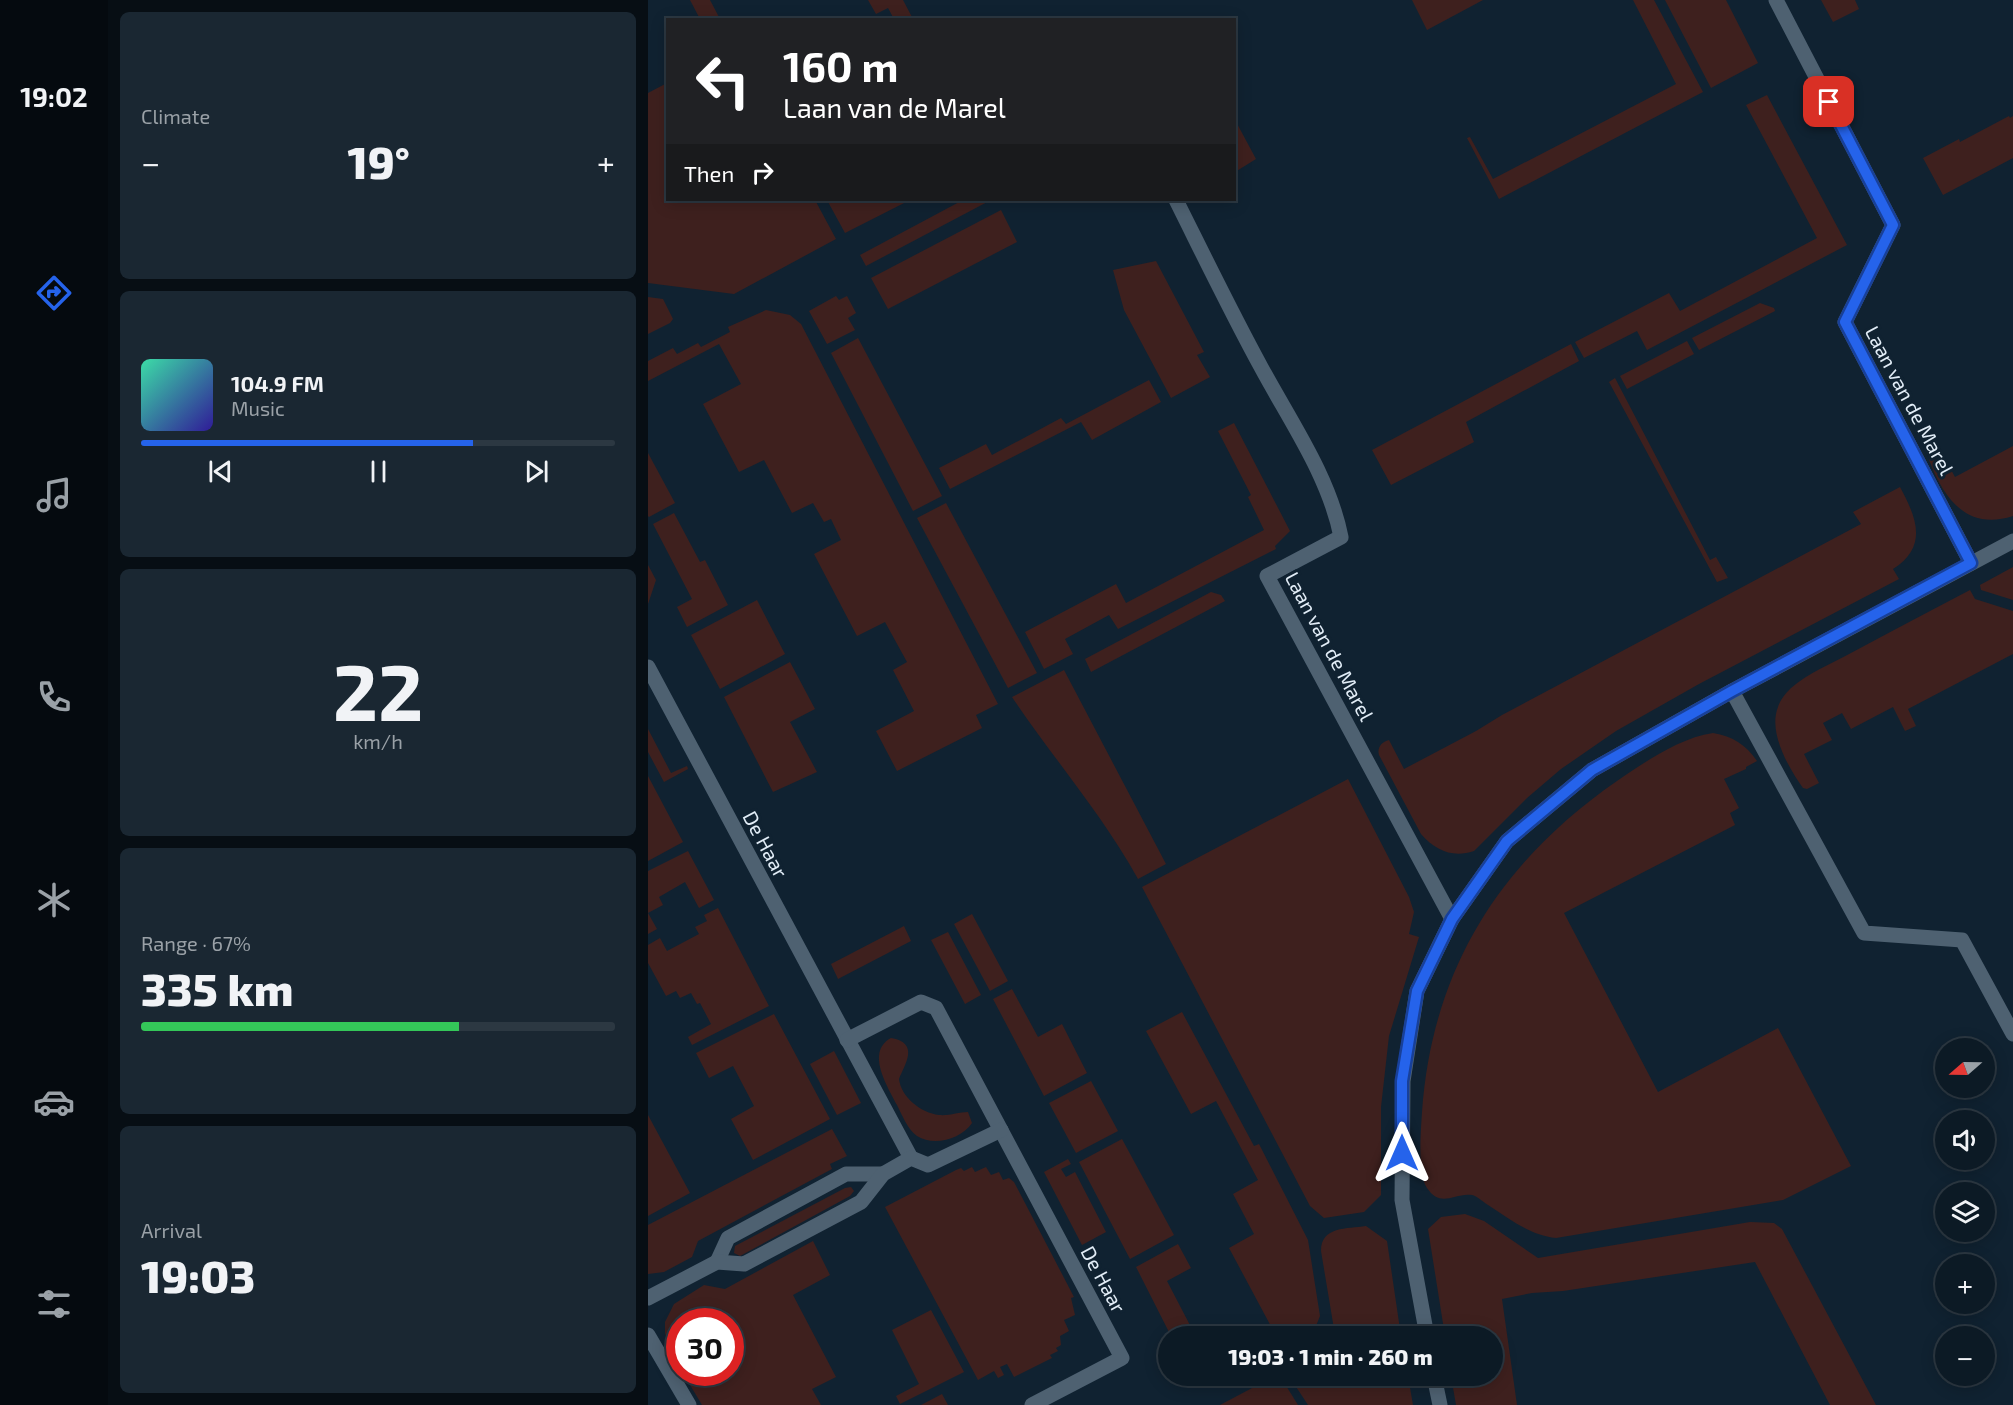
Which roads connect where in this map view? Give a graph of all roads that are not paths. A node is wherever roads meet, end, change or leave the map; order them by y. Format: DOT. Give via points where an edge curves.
graph roads {
  1 [pos="1776,0"];
  2 [pos="1177,201"];
  3 [pos="2013,541"];
  4 [pos="1971,563"];
  5 [pos="648,667"];
  6 [pos="1732,691"];
  7 [pos="1452,919"];
  8 [pos="2013,1034"];
  9 [pos="847,1040"];
  10 [pos="1001,1130"];
  11 [pos="910,1158"];
  12 [pos="882,1174"];
  13 [pos="717,1262"];
  14 [pos="648,1298"];
  15 [pos="1425,1326"];
  16 [pos="648,1335"];
  17 [pos="1436,1386"];
  18 [pos="689,1405"];
  19 [pos="1032,1405"];
  20 [pos="1440,1405"];
  1 -- 4 [label="street, Laan van de Marel" via="1893,225 1845,322"];
  2 -- 7 [label="street, Laan van de Marel" via="1315,466 1337,516 1341,537 1267,576"];
  3 -- 4 [label="street"];
  4 -- 6 [label="street"];
  5 -- 9 [label="street, De Haar"];
  6 -- 7 [label="street" via="1592,770 1507,841"];
  6 -- 8 [label="street" via="1864,933 1962,940"];
  7 -- 15 [label="street" via="1417,991 1402,1081 1402,1200"];
  9 -- 10 [label="street, De Haar" via="921,1002 936,1008"];
  9 -- 11 [label="street, De Haar"];
  10 -- 11 [label="street" via="928,1165"];
  10 -- 19 [label="street, De Haar" via="1122,1358"];
  11 -- 12 [label="street"];
  12 -- 13 [label="street" via="861,1202 744,1264"];
  12 -- 13 [label="street" via="846,1174 728,1238"];
  13 -- 14 [label="street"];
  16 -- 18 [label="street"];
  17 -- 20 [label="street"];
}
